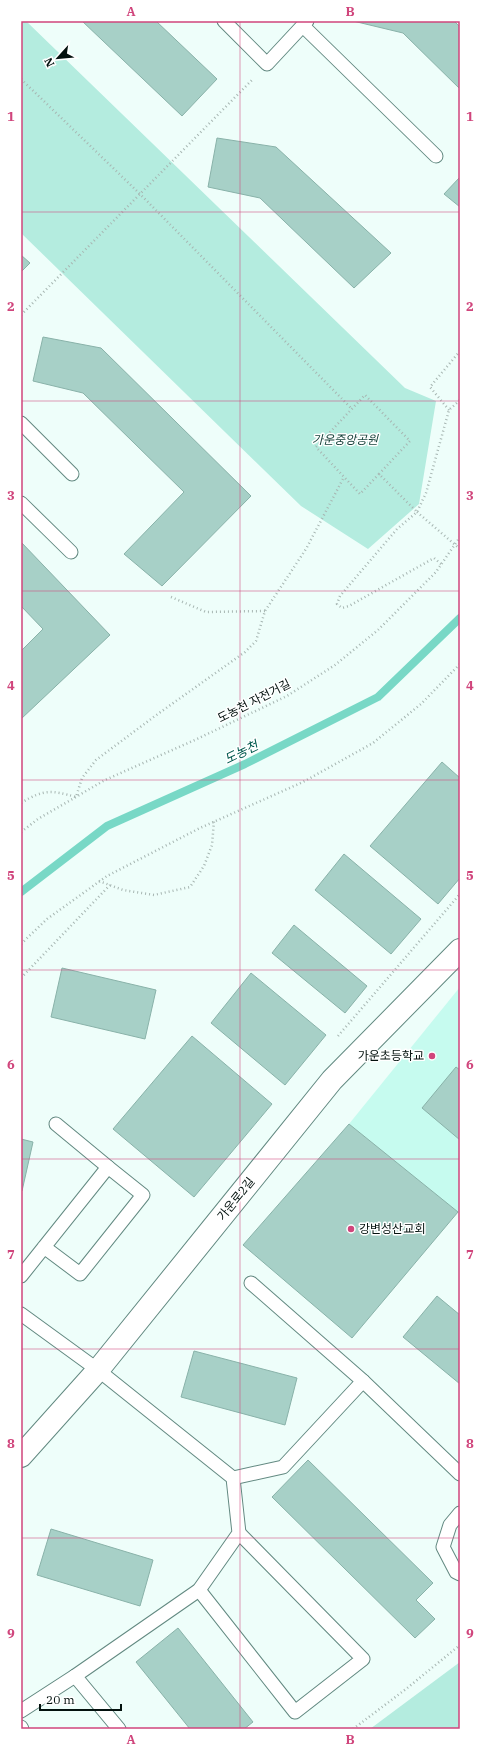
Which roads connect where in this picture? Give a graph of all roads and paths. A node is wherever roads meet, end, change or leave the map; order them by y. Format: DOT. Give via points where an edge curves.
graph roads {
  1 [pos="224,21"];
  2 [pos="305,23"];
  3 [pos="267,64"];
  4 [pos="21,79"];
  5 [pos="436,156"];
  6 [pos="140,194"];
  7 [pos="21,316"];
  8 [pos="460,351"];
  9 [pos="460,400"];
  10 [pos="352,409"];
  11 [pos="449,410"];
  12 [pos="21,423"];
  13 [pos="72,474"];
  14 [pos="379,474"];
  15 [pos="344,477"];
  16 [pos="21,503"];
  17 [pos="417,512"];
  18 [pos="460,537"];
  19 [pos="460,549"];
  20 [pos="71,552"];
  21 [pos="441,564"];
  22 [pos="171,597"];
  23 [pos="264,611"];
  24 [pos="460,664"];
  25 [pos="76,797"];
  26 [pos="21,803"];
  27 [pos="214,821"];
  28 [pos="21,832"];
  29 [pos="99,881"];
  30 [pos="110,885"];
  31 [pos="21,944"];
  32 [pos="460,950"];
  33 [pos="21,978"];
  34 [pos="56,1124"];
  35 [pos="108,1167"];
  36 [pos="44,1247"];
  37 [pos="21,1276"];
  38 [pos="250,1283"];
  39 [pos="21,1314"];
  40 [pos="98,1370"];
  41 [pos="363,1381"];
  42 [pos="21,1456"];
  43 [pos="460,1474"];
  44 [pos="233,1478"];
  45 [pos="460,1513"];
  46 [pos="239,1533"];
  47 [pos="460,1574"];
  48 [pos="199,1590"];
  49 [pos="460,1645"];
  50 [pos="75,1676"];
  51 [pos="23,1704"];
  52 [pos="118,1729"];
  53 [pos="353,1729"];
  1 -- 3 [label="lane"];
  2 -- 3 [label="lane"];
  2 -- 5 [label="lane"];
  3 -- 6 [label="path"];
  4 -- 6 [label="path"];
  6 -- 7 [label="path"];
  6 -- 10 [label="path"];
  8 -- 11 [label="path" via="430,387"];
  9 -- 11 [label="path"];
  10 -- 14 [label="path" via="365,395 410,441"];
  10 -- 15 [label="path" via="316,447"];
  11 -- 17 [label="path" via="426,493"];
  12 -- 13 [label="lane"];
  14 -- 15 [label="path" via="360,494"];
  14 -- 17 [label="path"];
  15 -- 23 [label="path" via="306,549"];
  16 -- 20 [label="lane"];
  17 -- 19 [label="path, bridge"];
  17 -- 21 [label="path" via="397,529 340,596 337,604 342,608 349,606 434,558"];
  18 -- 21 [label="path, 도농천 자전거길"];
  21 -- 25 [label="path, 도농천 자전거길" via="378,630 335,665 293,692 105,780"];
  22 -- 23 [label="path" via="206,612"];
  23 -- 25 [label="path" via="256,641 245,652 96,760 82,778"];
  24 -- 27 [label="path" via="421,704 373,743 303,782"];
  25 -- 26 [label="path" via="55,791 34,795"];
  25 -- 28 [label="path, 도농천 자전거길"];
  27 -- 29 [label="path"];
  27 -- 30 [label="path" via="212,844 204,866 190,887 154,895"];
  29 -- 30 [label="path"];
  29 -- 31 [label="path" via="47,919"];
  30 -- 33 [label="path"];
  32 -- 40 [label="street, 가운로2길" via="332,1080"];
  34 -- 35 [label="lane"];
  35 -- 36 [label="lane"];
  35 -- 36 [label="lane" via="143,1195 80,1274"];
  36 -- 37 [label="lane"];
  38 -- 41 [label="lane"];
  39 -- 40 [label="lane"];
  40 -- 42 [label="street, 가운로2길"];
  40 -- 44 [label="lane"];
  41 -- 43 [label="lane"];
  41 -- 44 [label="lane" via="283,1467"];
  44 -- 46 [label="lane"];
  45 -- 47 [label="lane" via="450,1525 443,1547 456,1572"];
  46 -- 48 [label="lane"];
  46 -- 48 [label="lane" via="363,1658 295,1712"];
  48 -- 50 [label="lane"];
  49 -- 53 [label="path"];
  50 -- 51 [label="lane"];
  50 -- 52 [label="lane"];
}
